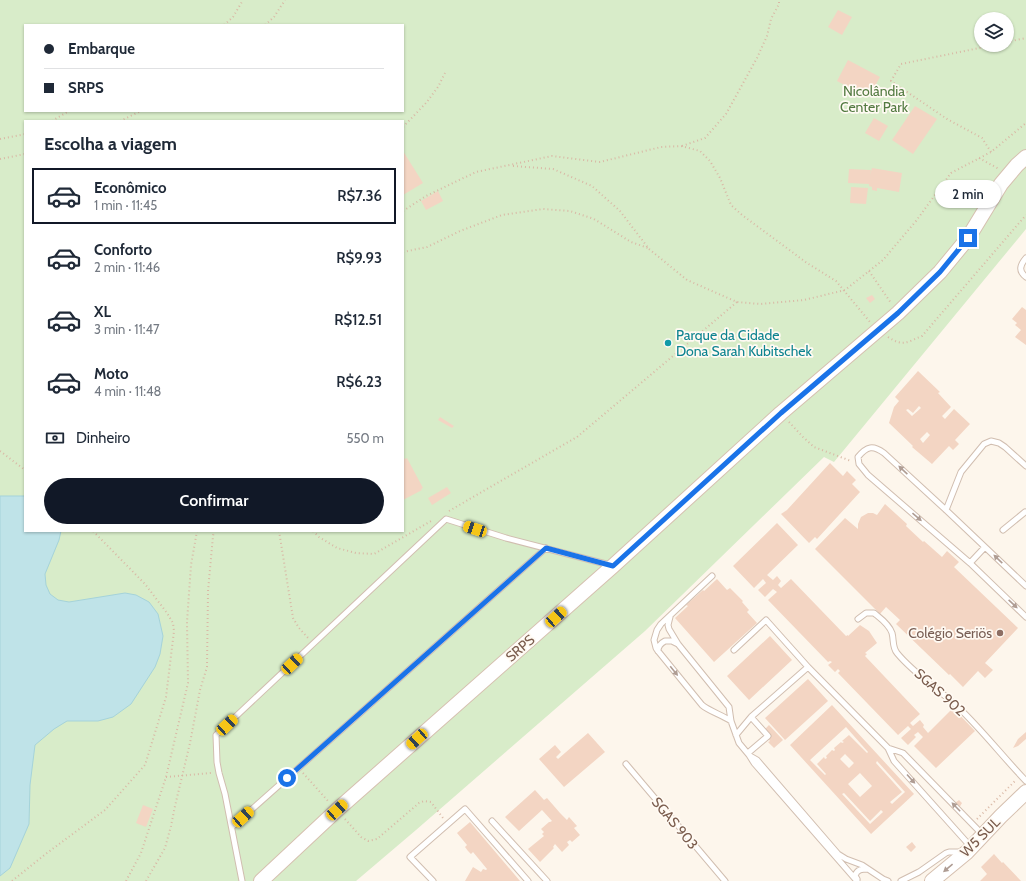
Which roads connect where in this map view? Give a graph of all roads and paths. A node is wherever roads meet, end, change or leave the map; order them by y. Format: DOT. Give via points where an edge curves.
graph roads {
  1 [pos="243,0"];
  2 [pos="285,0"];
  3 [pos="779,0"];
  4 [pos="225,24"];
  5 [pos="266,24"];
  6 [pos="1026,38"];
  7 [pos="1014,41"];
  8 [pos="974,49"];
  9 [pos="446,73"];
  10 [pos="67,112"];
  11 [pos="139,112"];
  12 [pos="54,120"];
  13 [pos="122,120"];
  14 [pos="1026,123"];
  15 [pos="404,126"];
  16 [pos="24,134"];
  17 [pos="0,139"];
  18 [pos="681,146"];
  19 [pos="991,152"];
  20 [pos="24,154"];
  21 [pos="1026,157"];
  22 [pos="980,158"];
  23 [pos="0,159"];
  24 [pos="511,166"];
  25 [pos="1009,174"];
  26 [pos="404,210"];
  27 [pos="1026,215"];
  28 [pos="649,249"];
  29 [pos="404,252"];
  30 [pos="1026,258"];
  31 [pos="869,271"];
  32 [pos="1026,277"];
  33 [pos="844,290"];
  34 [pos="737,302"];
  35 [pos="898,313"];
  36 [pos="877,331"];
  37 [pos="781,413"];
  38 [pos="0,451"];
  39 [pos="858,464"];
  40 [pos="1026,466"];
  41 [pos="24,469"];
  42 [pos="946,510"];
  43 [pos="448,511"];
  44 [pos="1024,512"];
  45 [pos="435,519"];
  46 [pos="1003,530"];
  47 [pos="94,532"];
  48 [pos="197,532"];
  49 [pos="214,532"];
  50 [pos="279,532"];
  51 [pos="314,532"];
  52 [pos="985,547"];
  53 [pos="546,548"];
  54 [pos="970,563"];
  55 [pos="613,566"];
  56 [pos="712,576"];
  57 [pos="1026,586"];
  58 [pos="1026,616"];
  59 [pos="670,617"];
  60 [pos="858,618"];
  61 [pos="313,644"];
  62 [pos="678,644"];
  63 [pos="734,650"];
  64 [pos="658,651"];
  65 [pos="808,667"];
  66 [pos="751,717"];
  67 [pos="731,721"];
  68 [pos="736,735"];
  69 [pos="888,748"];
  70 [pos="748,754"];
  71 [pos="626,764"];
  72 [pos="298,768"];
  73 [pos="219,773"];
  74 [pos="182,775"];
  75 [pos="166,777"];
  76 [pos="1026,781"];
  77 [pos="1026,792"];
  78 [pos="337,810"];
  79 [pos="492,821"];
  80 [pos="448,824"];
  81 [pos="232,827"];
  82 [pos="983,835"];
  83 [pos="969,850"];
  84 [pos="868,869"];
  85 [pos="12,881"];
  86 [pos="126,881"];
  87 [pos="146,881"];
  88 [pos="242,881"];
  89 [pos="261,881"];
  90 [pos="434,881"];
  91 [pos="528,881"];
  92 [pos="547,881"];
  93 [pos="724,881"];
  94 [pos="857,881"];
  95 [pos="888,881"];
  96 [pos="901,881"];
  97 [pos="932,881"];
  1 -- 4 [label="path" via="233,17"];
  2 -- 5 [label="path"];
  3 -- 18 [label="path" via="771,19 768,36 726,114 705,138"];
  6 -- 7 [label="path"];
  8 -- 19 [label="path" via="901,64 891,82 947,119 982,138"];
  9 -- 15 [label="path" via="426,103"];
  10 -- 12 [label="path"];
  11 -- 13 [label="path"];
  14 -- 19 [label="path"];
  16 -- 17 [label="path"];
  18 -- 24 [label="path" via="661,147 600,162 552,156"];
  18 -- 33 [label="path" via="700,151 710,161 731,205 742,215 836,281"];
  19 -- 22 [label="path"];
  20 -- 23 [label="path"];
  21 -- 25 [label="main road, SRPS"];
  22 -- 25 [label="path"];
  22 -- 31 [label="path" via="952,173 884,260"];
  24 -- 26 [label="path" via="476,172 426,196"];
  24 -- 28 [label="path" via="553,169 592,186 620,211"];
  25 -- 35 [label="main road, SRPS" via="968,238 940,272"];
  27 -- 36 [label="path" via="922,336 904,344"];
  28 -- 29 [label="path" via="631,242 594,220 570,211 543,209 502,215 427,247"];
  28 -- 34 [label="path" via="687,280"];
  30 -- 32 [label="lane" via="1021,264 1022,274"];
  31 -- 33 [label="path"];
  31 -- 35 [label="path"];
  33 -- 34 [label="path" via="804,300 760,304"];
  33 -- 36 [label="path"];
  34 -- 43 [label="path" via="577,437"];
  35 -- 36 [label="main road, SRPS"];
  36 -- 37 [label="main road, SRPS"];
  37 -- 39 [label="path" via="814,447"];
  37 -- 55 [label="main road, SRPS"];
  38 -- 41 [label="path"];
  42 -- 39 [label="lane, one-way" via="877,448 870,447 862,451 858,457"];
  39 -- 54 [label="lane, one-way"];
  40 -- 42 [label="lane" via="999,443 992,441 984,444 961,472"];
  42 -- 52 [label="lane"];
  44 -- 46 [label="lane"];
  45 -- 51 [label="path" via="374,554 337,548"];
  47 -- 85 [label="path" via="145,584 173,623 166,697 145,765 105,810"];
  48 -- 75 [label="path" via="191,565 187,622 188,683"];
  49 -- 74 [label="path" via="208,591 207,667"];
  50 -- 61 [label="path" via="293,618"];
  52 -- 54 [label="lane"];
  57 -- 52 [label="lane, one-way"];
  53 -- 55 [label="lane"];
  53 -- 61 [label="lane" via="446,519"];
  53 -- 72 [label="lane"];
  54 -- 58 [label="lane, one-way"];
  55 -- 78 [label="main road, SRPS"];
  56 -- 59 [label="lane"];
  59 -- 62 [label="lane" via="668,627"];
  59 -- 64 [label="lane" via="661,624 655,636"];
  60 -- 76 [label="lane, SGAS 902" via="866,613 874,613 882,619 891,629 896,652 959,708"];
  61 -- 73 [label="lane" via="216,735"];
  62 -- 64 [label="lane" via="665,641 660,644"];
  62 -- 67 [label="lane" via="729,707"];
  63 -- 65 [label="lane" via="766,620"];
  64 -- 67 [label="lane, one-way" via="702,704"];
  65 -- 66 [label="lane"];
  65 -- 69 [label="lane"];
  66 -- 68 [label="lane"];
  66 -- 70 [label="lane" via="768,736"];
  67 -- 68 [label="lane"];
  68 -- 70 [label="lane"];
  82 -- 69 [label="lane, one-way" via="903,753"];
  69 -- 83 [label="lane, one-way" via="894,761"];
  70 -- 84 [label="lane" via="758,760 838,854"];
  70 -- 94 [label="lane"];
  71 -- 93 [label="lane, SGAS 903"];
  72 -- 78 [label="path"];
  72 -- 81 [label="lane"];
  73 -- 74 [label="path"];
  73 -- 81 [label="lane"];
  74 -- 75 [label="path"];
  74 -- 87 [label="path" via="165,848"];
  75 -- 86 [label="path" via="141,853"];
  77 -- 82 [label="main road, W5 SUL"];
  78 -- 80 [label="path" via="368,841 377,839 424,800 430,802"];
  78 -- 89 [label="main road, SRPS"];
  79 -- 92 [label="lane"];
  80 -- 90 [label="lane" via="410,857"];
  80 -- 91 [label="lane" via="464,809"];
  81 -- 88 [label="lane"];
  82 -- 83 [label="main road, W5 SUL"];
  83 -- 96 [label="lane" via="946,853"];
  83 -- 97 [label="main road, W5 SUL, one-way"];
  84 -- 94 [label="lane" via="857,871"];
  84 -- 95 [label="lane"];
}
